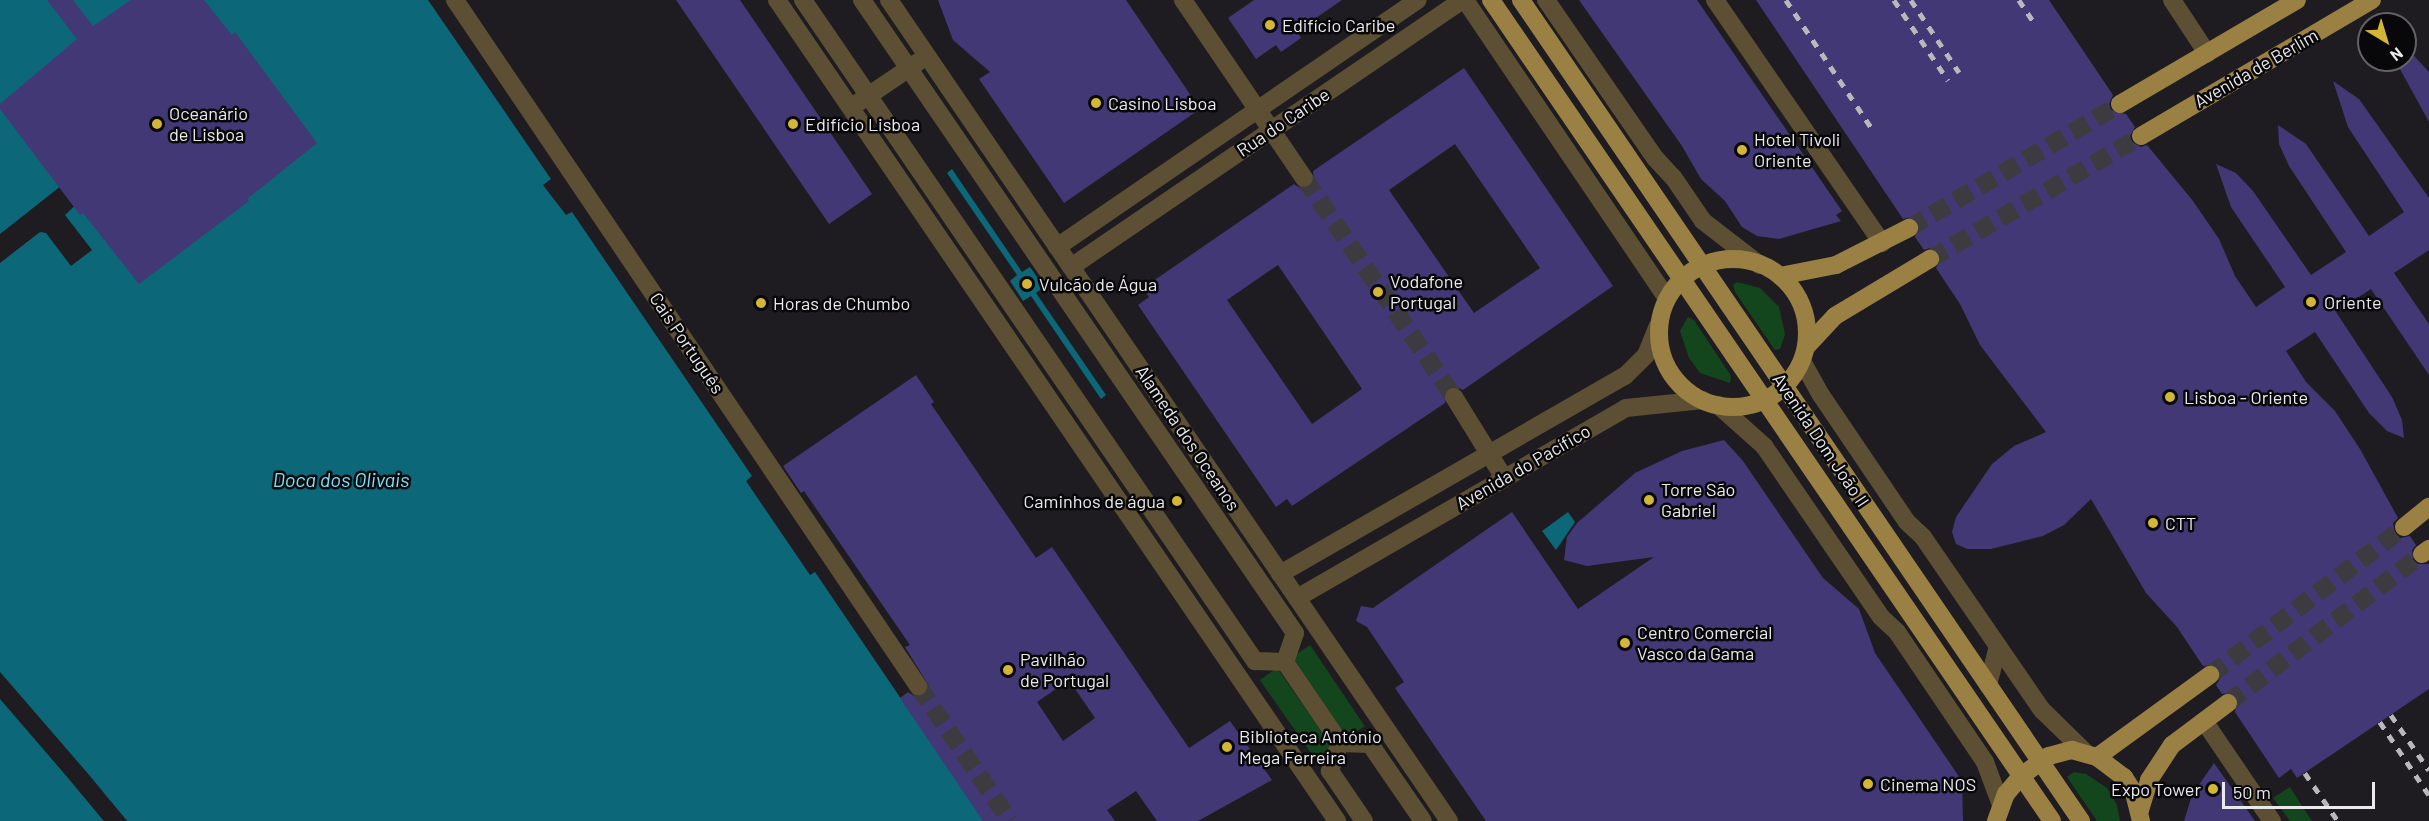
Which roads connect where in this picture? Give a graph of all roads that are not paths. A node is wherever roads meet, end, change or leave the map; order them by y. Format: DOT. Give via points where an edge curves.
graph roads {
  1 [pos="455,0"];
  2 [pos="777,0"];
  3 [pos="803,0"];
  4 [pos="862,0"];
  5 [pos="889,0"];
  6 [pos="1183,0"];
  7 [pos="1418,0"];
  8 [pos="1464,0"];
  9 [pos="1491,0"];
  10 [pos="1521,0"];
  11 [pos="1546,0"];
  12 [pos="1715,0"];
  13 [pos="2172,0"];
  14 [pos="2296,0"];
  15 [pos="2372,0"];
  16 [pos="2207,53"];
  17 [pos="927,56"];
  18 [pos="909,68"];
  19 [pos="868,96"];
  20 [pos="2120,104"];
  21 [pos="850,108"];
  22 [pos="1258,110"];
  23 [pos="1272,130"];
  24 [pos="2141,136"];
  25 [pos="1654,158"];
  26 [pos="1304,178"];
  27 [pos="1653,195"];
  28 [pos="1090,224"];
  29 [pos="1909,228"];
  30 [pos="1882,243"];
  31 [pos="1104,244"];
  32 [pos="1057,247"];
  33 [pos="1930,259"];
  34 [pos="1760,265"];
  35 [pos="1702,266"];
  36 [pos="1071,267"];
  37 [pos="1780,276"];
  38 [pos="1682,279"];
  39 [pos="1667,298"];
  40 [pos="1658,326"];
  41 [pos="1804,354"];
  42 [pos="1784,386"];
  43 [pos="1454,397"];
  44 [pos="1764,399"];
  45 [pos="1710,402"];
  46 [pos="1490,454"];
  47 [pos="1503,478"];
  48 [pos="1817,478"];
  49 [pos="2429,507"];
  50 [pos="1812,516"];
  51 [pos="2404,526"];
  52 [pos="1340,540"];
  53 [pos="1354,565"];
  54 [pos="1280,574"];
  55 [pos="1297,598"];
  56 [pos="1998,646"];
  57 [pos="1285,662"];
  58 [pos="2210,675"];
  59 [pos="1988,685"];
  60 [pos="918,686"];
  61 [pos="2228,703"];
  62 [pos="2204,721"];
  63 [pos="1340,743"];
  64 [pos="2091,754"];
  65 [pos="2040,761"];
  66 [pos="2021,776"];
  67 [pos="1999,813"];
  68 [pos="2141,815"];
  69 [pos="1337,821"];
  70 [pos="1364,821"];
  71 [pos="1423,821"];
  72 [pos="1449,821"];
  73 [pos="2052,821"];
  74 [pos="2082,821"];
  75 [pos="2272,821"];
  1 -- 60 [label="street, Cais Português"];
  2 -- 21 [label="street"];
  3 -- 19 [label="street"];
  4 -- 18 [label="street, Alameda dos Oceanos"];
  5 -- 17 [label="street, Alameda dos Oceanos"];
  6 -- 22 [label="street"];
  7 -- 22 [label="street, Rua do Caribe"];
  8 -- 23 [label="street, Rua do Caribe"];
  8 -- 39 [label="street"];
  9 -- 38 [label="main road, Avenida Dom João II"];
  10 -- 27 [label="main road, Avenida Dom João II"];
  11 -- 25 [label="street"];
  12 -- 30 [label="street"];
  13 -- 16 [label="street"];
  14 -- 16 [label="main road, Avenida de Berlim"];
  15 -- 24 [label="main road, Avenida de Berlim"];
  16 -- 20 [label="main road, Avenida de Berlim"];
  17 -- 18 [label="street"];
  17 -- 32 [label="street, Alameda dos Oceanos"];
  18 -- 19 [label="street"];
  18 -- 57 [label="street, Alameda dos Oceanos" via="1295,633"];
  19 -- 21 [label="street"];
  19 -- 57 [label="street" via="1254,661"];
  21 -- 69 [label="street"];
  22 -- 23 [label="street"];
  22 -- 28 [label="street, Rua do Caribe"];
  23 -- 26 [label="street"];
  23 -- 31 [label="street, Rua do Caribe"];
  25 -- 27 [label="street"];
  25 -- 34 [label="street" via="1673,177 1703,221"];
  27 -- 35 [label="main road, Avenida Dom João II"];
  28 -- 31 [label="street"];
  28 -- 32 [label="street, Rua do Caribe"];
  29 -- 30 [label="main road"];
  30 -- 37 [label="main road" via="1836,265"];
  31 -- 36 [label="street, Rua do Caribe"];
  32 -- 36 [label="street, Alameda dos Oceanos"];
  33 -- 41 [label="main road" via="1835,315"];
  34 -- 35 [label="main road" via="1738,260"];
  34 -- 37 [label="main road"];
  35 -- 38 [label="main road"];
  35 -- 42 [label="main road, Avenida Dom João II"];
  36 -- 54 [label="street, Alameda dos Oceanos"];
  37 -- 41 [label="main road" via="1796,294 1804,312"];
  38 -- 39 [label="main road"];
  38 -- 44 [label="main road, Avenida Dom João II"];
  39 -- 40 [label="main road"];
  40 -- 45 [label="main road" via="1668,371"];
  40 -- 46 [label="street, Avenida do Pacífico" via="1646,355 1625,376"];
  41 -- 42 [label="main road"];
  41 -- 56 [label="street, Avenida Dom João II" via="1821,395"];
  42 -- 44 [label="main road"];
  42 -- 59 [label="main road, Avenida Dom João II"];
  43 -- 46 [label="street"];
  44 -- 45 [label="main road" via="1744,405"];
  44 -- 48 [label="main road, Avenida Dom João II"];
  45 -- 47 [label="street, Avenida do Pacífico" via="1626,408"];
  45 -- 50 [label="street" via="1764,446"];
  46 -- 47 [label="street"];
  46 -- 52 [label="street, Avenida do Pacífico"];
  47 -- 53 [label="street, Avenida do Pacífico"];
  48 -- 50 [label="street, Avenida Dom João II"];
  48 -- 66 [label="main road, Avenida Dom João II"];
  49 -- 51 [label="main road"];
  50 -- 67 [label="street" via="1985,762"];
  52 -- 53 [label="street"];
  52 -- 54 [label="street, Avenida do Pacífico"];
  53 -- 55 [label="street, Avenida do Pacífico"];
  54 -- 55 [label="street, Alameda dos Oceanos"];
  55 -- 72 [label="street, Alameda dos Oceanos"];
  56 -- 59 [label="street"];
  56 -- 64 [label="street, Avenida Dom João II" via="2042,710"];
  57 -- 63 [label="street"];
  58 -- 64 [label="main road"];
  59 -- 65 [label="main road, Avenida Dom João II"];
  61 -- 62 [label="main road"];
  62 -- 68 [label="main road" via="2172,746 2156,765"];
  62 -- 75 [label="street"];
  63 -- 70 [label="street" via="1330,771"];
  63 -- 71 [label="street" via="1370,744"];
  64 -- 65 [label="main road" via="2065,752"];
  64 -- 68 [label="main road" via="2124,777"];
  65 -- 66 [label="main road"];
  65 -- 74 [label="main road, Avenida Dom João II"];
  66 -- 67 [label="main road"];
  66 -- 73 [label="main road, Avenida Dom João II"];
}
